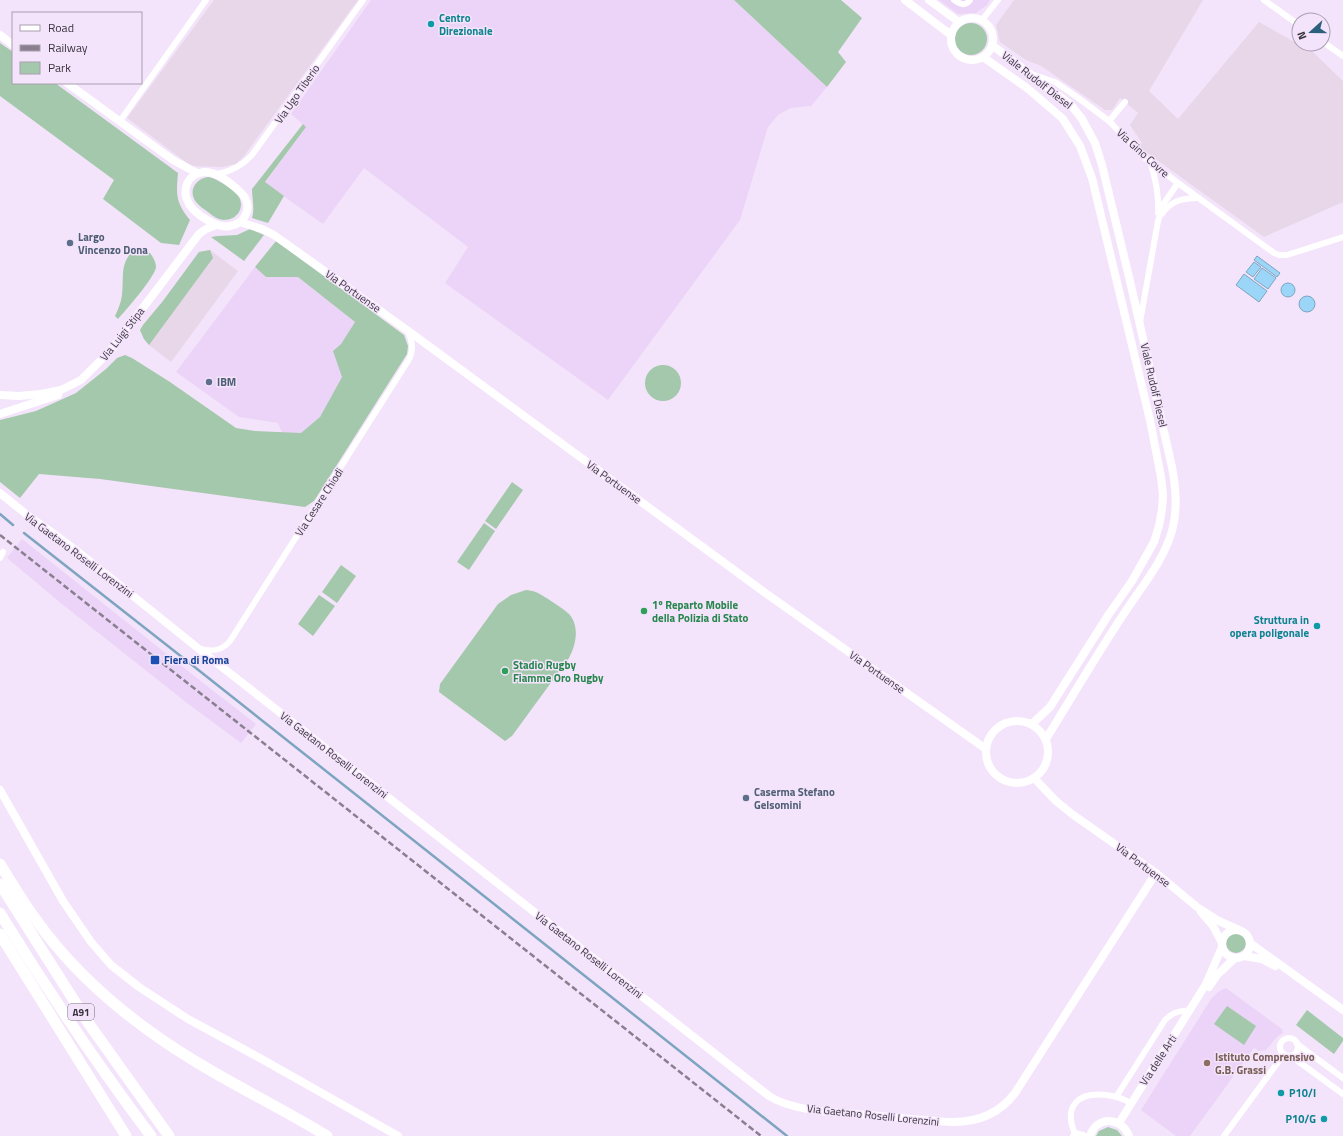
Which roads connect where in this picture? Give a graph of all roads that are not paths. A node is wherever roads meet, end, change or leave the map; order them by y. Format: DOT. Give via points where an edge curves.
graph roads {
  1 [pos="206,0"];
  2 [pos="364,0"];
  3 [pos="905,0"];
  4 [pos="929,0"];
  5 [pos="954,0"];
  6 [pos="998,0"];
  7 [pos="1264,0"];
  8 [pos="967,1"];
  9 [pos="1291,19"];
  10 [pos="982,20"];
  11 [pos="959,22"];
  12 [pos="0,35"];
  13 [pos="951,35"];
  14 [pos="12,44"];
  15 [pos="992,45"];
  16 [pos="1331,48"];
  17 [pos="1343,56"];
  18 [pos="983,57"];
  19 [pos="1030,74"];
  20 [pos="68,84"];
  21 [pos="1125,102"];
  22 [pos="120,120"];
  23 [pos="1109,121"];
  24 [pos="1150,161"];
  25 [pos="197,173"];
  26 [pos="218,174"];
  27 [pos="1178,183"];
  28 [pos="1199,198"];
  29 [pos="1158,221"];
  30 [pos="240,222"];
  31 [pos="216,225"];
  32 [pos="1343,237"];
  33 [pos="1140,323"];
  34 [pos="407,330"];
  35 [pos="81,380"];
  36 [pos="0,395"];
  37 [pos="0,414"];
  38 [pos="0,493"];
  39 [pos="199,649"];
  40 [pos="1032,724"];
  41 [pos="1046,739"];
  42 [pos="986,749"];
  43 [pos="1034,778"];
  44 [pos="0,790"];
  45 [pos="0,864"];
  46 [pos="1156,873"];
  47 [pos="0,884"];
  48 [pos="1197,907"];
  49 [pos="0,913"];
  50 [pos="1239,930"];
  51 [pos="0,934"];
  52 [pos="1250,943"];
  53 [pos="1222,945"];
  54 [pos="1244,956"];
  55 [pos="1235,958"];
  56 [pos="1290,972"];
  57 [pos="1198,997"];
  58 [pos="1343,1010"];
  59 [pos="1189,1011"];
  60 [pos="1298,1044"];
  61 [pos="1286,1055"];
  62 [pos="1343,1078"];
  63 [pos="1343,1094"];
  64 [pos="1116,1097"];
  65 [pos="1130,1103"];
  66 [pos="1119,1123"];
  67 [pos="1077,1135"];
  68 [pos="126,1136"];
  69 [pos="151,1136"];
  70 [pos="169,1136"];
  71 [pos="327,1136"];
  72 [pos="398,1136"];
  73 [pos="1090,1136"];
  74 [pos="1130,1136"];
  75 [pos="1224,1136"];
  1 -- 22 [label="street"];
  2 -- 26 [label="street, Via Ugo Tiberio" via="264,141 239,167"];
  3 -- 13 [label="street"];
  4 -- 11 [label="street"];
  5 -- 8 [label="street" via="962,5"];
  6 -- 10 [label="street"];
  7 -- 9 [label="street"];
  10 -- 11 [label="street" via="970,18"];
  10 -- 15 [label="street" via="992,31"];
  11 -- 13 [label="street"];
  12 -- 14 [label="street"];
  13 -- 18 [label="street" via="951,42 958,55 970,60"];
  15 -- 18 [label="street"];
  15 -- 19 [label="street, Viale Rudolf Diesel"];
  16 -- 17 [label="street"];
  18 -- 40 [label="street, Viale Rudolf Diesel" via="1058,114 1072,131 1083,153 1092,178 1150,420 1163,487 1161,518 1154,542 1132,581 1050,707"];
  19 -- 23 [label="street, Via Gino Covre" via="1059,84"];
  19 -- 33 [label="street, Viale Rudolf Diesel" via="1071,105 1093,138 1104,172"];
  20 -- 22 [label="street"];
  21 -- 23 [label="street"];
  22 -- 25 [label="street" via="173,160"];
  23 -- 24 [label="street, Via Gino Covre"];
  24 -- 27 [label="street, Via Gino Covre"];
  24 -- 29 [label="street" via="1158,189"];
  25 -- 26 [label="street"];
  25 -- 31 [label="street" via="187,182 188,201 195,211"];
  26 -- 30 [label="street" via="245,198 247,209"];
  27 -- 28 [label="street, Via Gino Covre"];
  27 -- 29 [label="street" via="1164,203"];
  28 -- 29 [label="street" via="1172,203"];
  28 -- 32 [label="street, Via Gino Covre" via="1274,253 1281,255"];
  29 -- 33 [label="street"];
  30 -- 31 [label="street" via="228,227"];
  30 -- 34 [label="street, Via Portuense" via="274,235"];
  31 -- 35 [label="street, Via Luigi Stipa" via="199,234 111,350"];
  33 -- 41 [label="street, Viale Rudolf Diesel" via="1174,477 1174,524 1151,575 1125,611"];
  34 -- 39 [label="street, Via Cesare Chiodi" via="413,344 410,358 230,641 218,650"];
  34 -- 42 [label="street, Via Portuense" via="764,592"];
  35 -- 36 [label="street, Via Luigi Stipa" via="60,390 41,394"];
  35 -- 37 [label="street" via="60,394"];
  38 -- 39 [label="street, Via Gaetano Roselli Lorenzini"];
  39 -- 46 [label="street, Via Gaetano Roselli Lorenzini" via="769,1096 789,1105 953,1122 972,1121 999,1110 1015,1093"];
  40 -- 41 [label="street"];
  40 -- 42 [label="street" via="1012,720 1002,724 988,739"];
  41 -- 43 [label="street" via="1046,765"];
  42 -- 43 [label="street" via="986,759 990,768 1005,781 1025,782"];
  43 -- 46 [label="street, Via Portuense" via="1072,814"];
  44 -- 72 [label="street" via="72,915 91,942 117,970 142,990 188,1019"];
  45 -- 71 [label="highway" via="34,917 61,952 124,1013 192,1060"];
  46 -- 48 [label="street, Via Portuense"];
  47 -- 70 [label="highway, A91" via="89,1024"];
  48 -- 50 [label="street, Via Portuense"];
  48 -- 53 [label="street, Via Portuense" via="1213,926"];
  49 -- 69 [label="highway, A91" via="73,1028"];
  50 -- 52 [label="street" via="1246,934"];
  50 -- 53 [label="street" via="1227,933"];
  51 -- 68 [label="highway"];
  52 -- 54 [label="street" via="1250,949"];
  52 -- 56 [label="street"];
  53 -- 55 [label="street" via="1227,954"];
  53 -- 57 [label="street" via="1209,979"];
  54 -- 55 [label="street"];
  54 -- 56 [label="street" via="1262,959"];
  55 -- 57 [label="street"];
  56 -- 58 [label="street"];
  57 -- 59 [label="street, Via delle Arti"];
  59 -- 64 [label="street" via="1178,1011 1165,1020"];
  59 -- 65 [label="street, Via delle Arti"];
  60 -- 61 [label="street" via="1295,1053"];
  60 -- 61 [label="street" via="1291,1038 1282,1041 1280,1048"];
  60 -- 62 [label="street"];
  61 -- 63 [label="street"];
  61 -- 75 [label="street"];
  64 -- 65 [label="street"];
  64 -- 67 [label="street" via="1092,1094 1075,1103 1071,1117"];
  65 -- 66 [label="street, Via delle Arti"];
  66 -- 73 [label="street" via="1100,1123"];
  66 -- 74 [label="street"];
}
